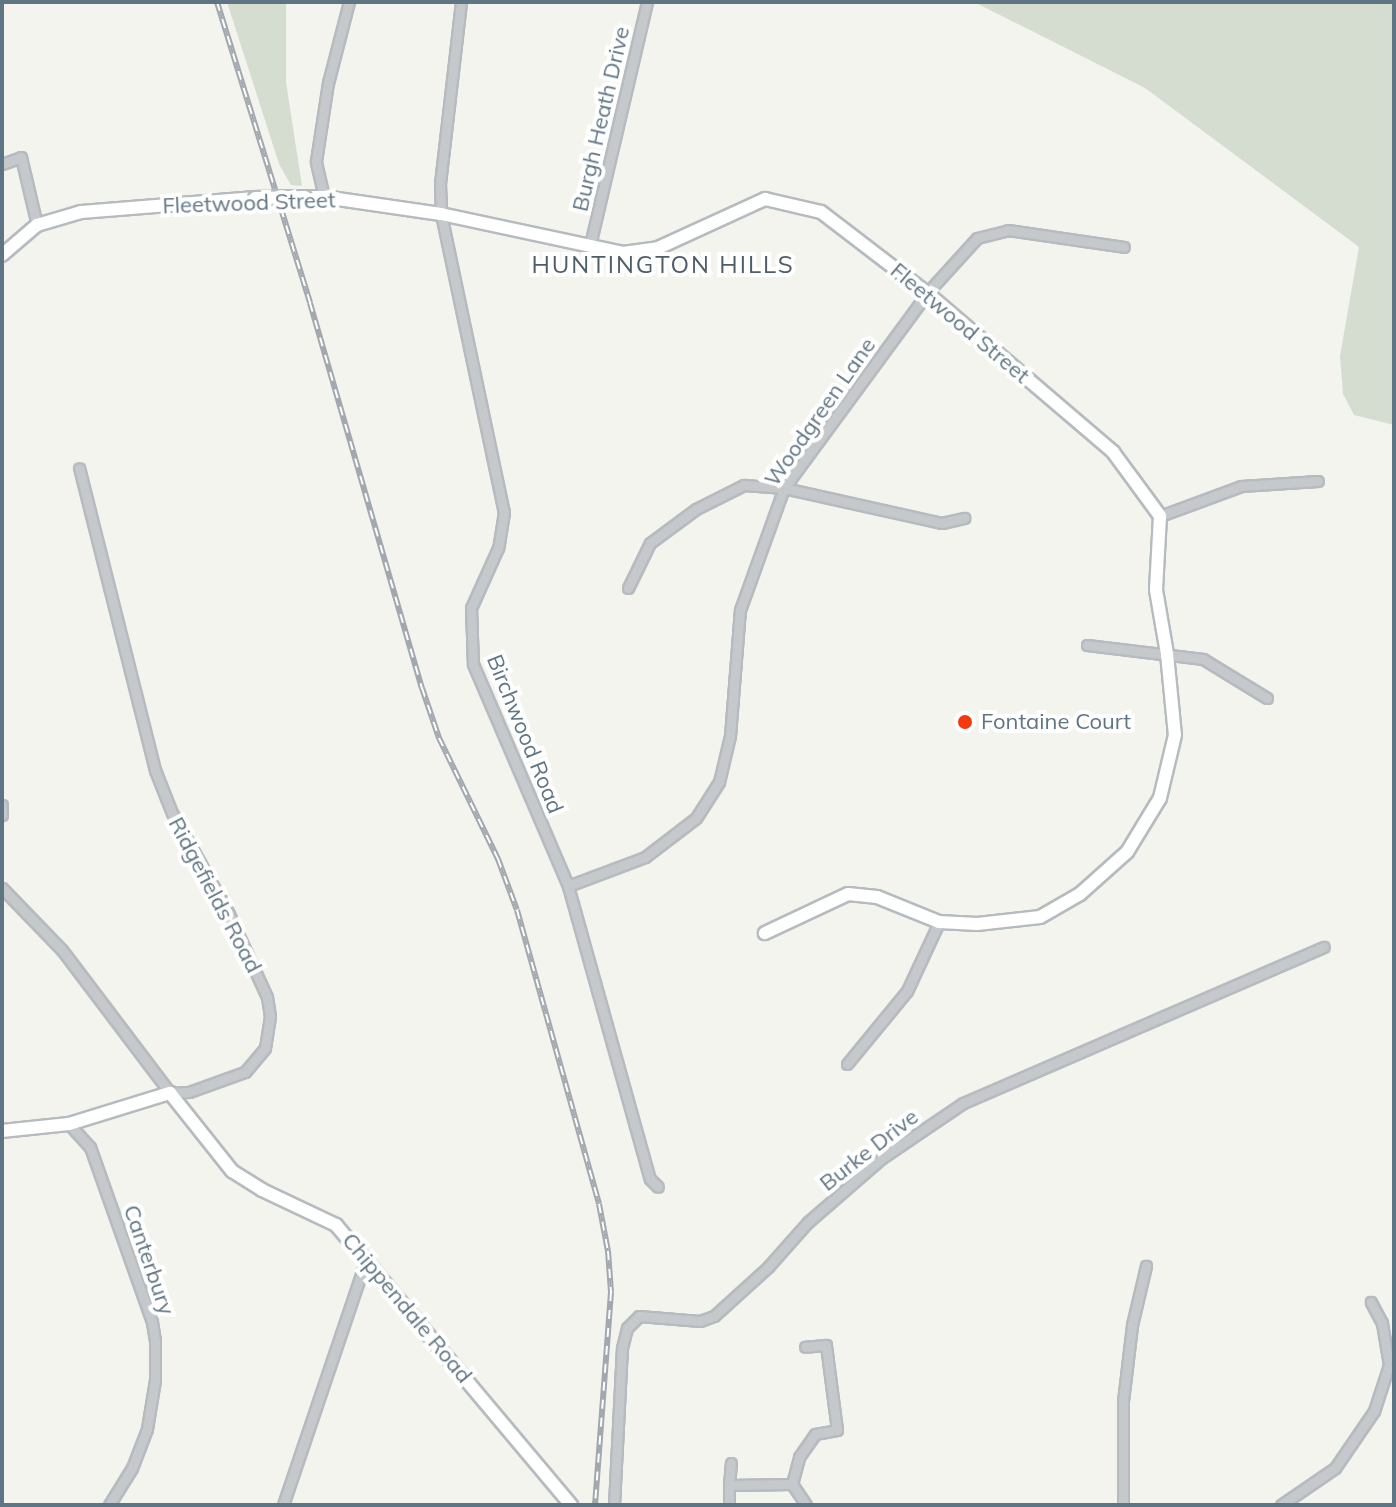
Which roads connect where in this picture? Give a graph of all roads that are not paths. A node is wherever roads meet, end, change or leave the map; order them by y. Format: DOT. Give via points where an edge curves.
graph roads {
  1 [pos="349,2"];
  2 [pos="461,2"];
  3 [pos="647,2"];
  4 [pos="2,164"];
  5 [pos="324,197"];
  6 [pos="441,214"];
  7 [pos="37,225"];
  8 [pos="590,245"];
  9 [pos="1124,247"];
  10 [pos="2,255"];
  11 [pos="927,293"];
  12 [pos="79,468"];
  13 [pos="1318,481"];
  14 [pos="784,488"];
  15 [pos="1160,516"];
  16 [pos="964,518"];
  17 [pos="628,588"];
  18 [pos="1087,645"];
  19 [pos="1167,654"];
  20 [pos="1267,698"];
  21 [pos="2,805"];
  22 [pos="2,815"];
  23 [pos="568,886"];
  24 [pos="2,888"];
  25 [pos="939,922"];
  26 [pos="765,933"];
  27 [pos="1324,947"];
  28 [pos="847,1064"];
  29 [pos="170,1093"];
  30 [pos="69,1124"];
  31 [pos="2,1131"];
  32 [pos="658,1187"];
  33 [pos="366,1260"];
  34 [pos="1146,1266"];
  35 [pos="1371,1302"];
  36 [pos="805,1347"];
  37 [pos="731,1463"];
  38 [pos="792,1484"];
  39 [pos="729,1485"];
  40 [pos="729,1503"];
  41 [pos="109,1505"];
  42 [pos="283,1505"];
  43 [pos="571,1505"];
  44 [pos="614,1505"];
  45 [pos="806,1505"];
  46 [pos="1123,1505"];
  47 [pos="1281,1505"];
  1 -- 5 [label="street" via="328,83 316,161"];
  2 -- 6 [label="street, Birchwood Road"];
  3 -- 8 [label="street, Burgh Heath Drive"];
  4 -- 7 [label="street" via="21,157"];
  5 -- 6 [label="street, Fleetwood Street"];
  5 -- 7 [label="street, Fleetwood Street, bridge" via="81,212"];
  6 -- 8 [label="street, Fleetwood Street"];
  6 -- 23 [label="street, Birchwood Road" via="504,512 498,548 471,608 473,664"];
  7 -- 10 [label="street, Fleetwood Street"];
  8 -- 11 [label="street, Fleetwood Street" via="623,253 658,248 765,199 821,212"];
  9 -- 11 [label="street, Woodgreen Lane" via="1008,230 977,238"];
  11 -- 14 [label="street, Woodgreen Lane"];
  11 -- 15 [label="street, Fleetwood Street" via="1113,452"];
  12 -- 29 [label="street, Ridgefields Road" via="162,791 247,949 270,1016 265,1048 245,1072 189,1092"];
  13 -- 15 [label="street" via="1241,486"];
  14 -- 16 [label="street" via="942,523"];
  14 -- 17 [label="street" via="744,485 696,509 650,543"];
  14 -- 23 [label="street, Woodgreen Lane" via="740,610 730,736 719,782 696,818 645,857"];
  15 -- 19 [label="street" via="1156,590"];
  18 -- 19 [label="street"];
  19 -- 20 [label="street" via="1203,659"];
  19 -- 25 [label="street" via="1175,735 1160,798 1127,852 1080,894 1040,917"];
  21 -- 22 [label="street"];
  23 -- 32 [label="street, Birchwood Road" via="650,1179"];
  24 -- 29 [label="street, Chippendale Road" via="62,950"];
  25 -- 26 [label="street" via="877,897 848,894"];
  25 -- 28 [label="street" via="907,991"];
  27 -- 44 [label="street, Burke Drive" via="963,1103 882,1158 808,1222 714,1316 700,1321 639,1316 627,1328 622,1348"];
  29 -- 30 [label="street, Ridgefields Road"];
  29 -- 33 [label="street, Chippendale Road" via="232,1171 336,1225"];
  30 -- 31 [label="street, Ridgefields Road"];
  30 -- 41 [label="street, Canterbury" via="90,1147 155,1340 155,1380 144,1438"];
  33 -- 42 [label="street"];
  33 -- 43 [label="street, Chippendale Road"];
  34 -- 46 [label="street" via="1123,1401"];
  35 -- 47 [label="street" via="1382,1323 1389,1365 1374,1411 1335,1468"];
  36 -- 38 [label="street" via="826,1345 837,1430 815,1434 799,1457"];
  37 -- 39 [label="street"];
  38 -- 39 [label="street"];
  38 -- 45 [label="street"];
  39 -- 40 [label="street"];
}
